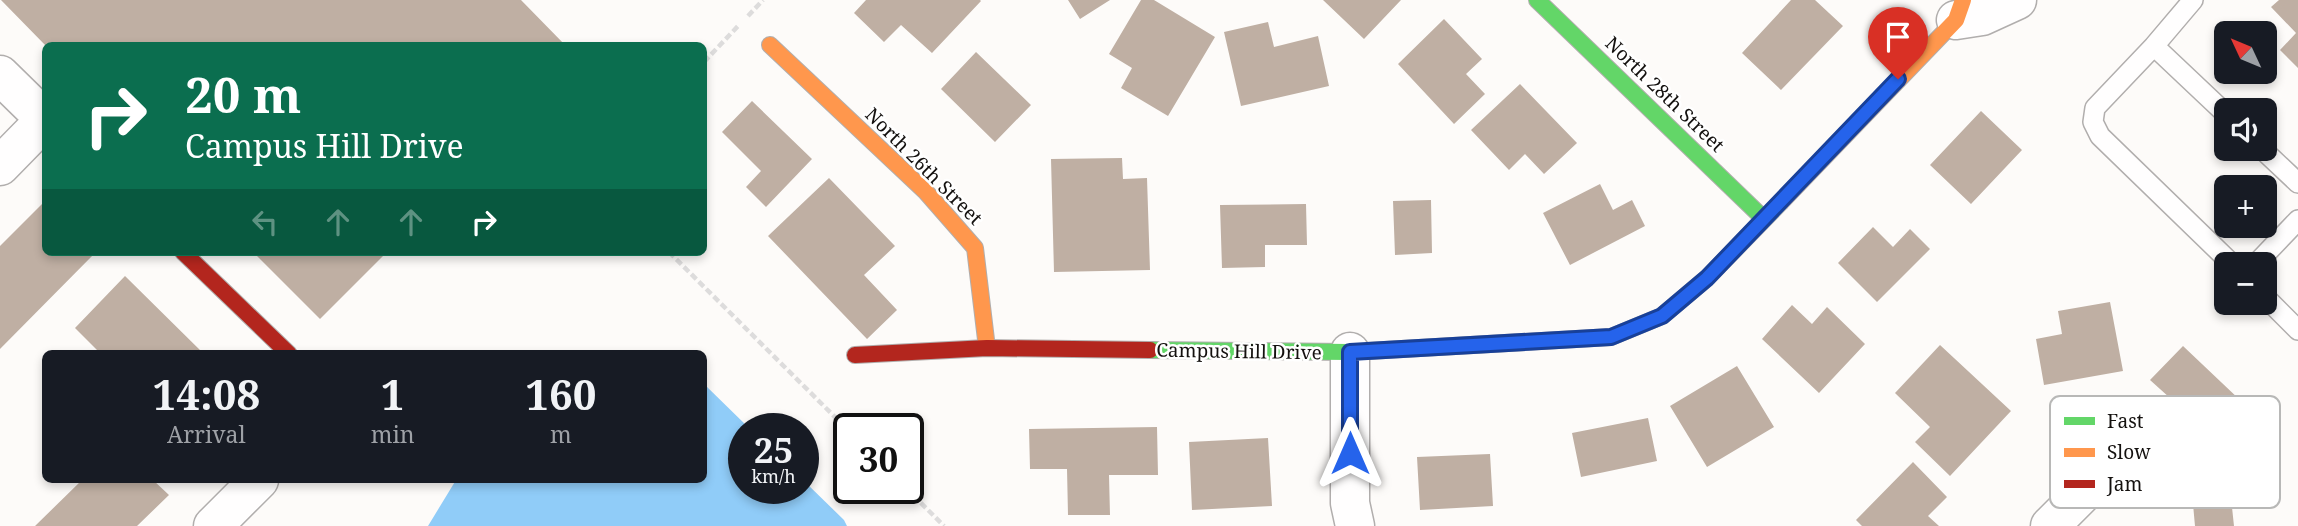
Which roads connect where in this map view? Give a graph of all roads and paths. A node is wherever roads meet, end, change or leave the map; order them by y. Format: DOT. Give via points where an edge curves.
graph roads {
  1 [pos="763,0"];
  2 [pos="1537,0"];
  3 [pos="2017,0"];
  4 [pos="2193,0"];
  5 [pos="1960,10"];
  6 [pos="770,45"];
  7 [pos="2154,46"];
  8 [pos="707,59"];
  9 [pos="0,75"];
  10 [pos="2214,103"];
  11 [pos="42,117"];
  12 [pos="42,123"];
  13 [pos="2275,161"];
  14 [pos="0,166"];
  15 [pos="2298,183"];
  16 [pos="1764,219"];
  17 [pos="2298,220"];
  18 [pos="2220,252"];
  19 [pos="2267,252"];
  20 [pos="187,256"];
  21 [pos="673,256"];
  22 [pos="2277,309"];
  23 [pos="2298,330"];
  24 [pos="986,348"];
  25 [pos="285,350"];
  26 [pos="1350,352"];
  27 [pos="855,355"];
  28 [pos="833,415"];
  29 [pos="256,483"];
  30 [pos="922,504"];
  31 [pos="2068,508"];
  32 [pos="213,526"];
  33 [pos="943,526"];
  34 [pos="1355,526"];
  35 [pos="2050,526"];
  1 -- 8 [label="path"];
  2 -- 16 [label="street, North 28th Street"];
  3 -- 5 [label="street, Campus Hill Drive" via="1982,16"];
  4 -- 7 [label="lane"];
  5 -- 16 [label="street, Campus Hill Drive"];
  6 -- 24 [label="street, North 26th Street" via="926,192 975,248"];
  7 -- 10 [label="lane"];
  7 -- 18 [label="lane" via="2095,108 2093,122 2100,136"];
  9 -- 11 [label="street"];
  12 -- 14 [label="street"];
  13 -- 15 [label="lane"];
  16 -- 26 [label="street, Campus Hill Drive" via="1662,316 1611,337"];
  17 -- 19 [label="lane"];
  20 -- 25 [label="street"];
  21 -- 28 [label="path"];
  22 -- 23 [label="lane"];
  24 -- 26 [label="street, Campus Hill Drive"];
  24 -- 27 [label="street, Campus Hill Drive"];
  26 -- 34 [label="street" via="1350,503"];
  29 -- 32 [label="street"];
  30 -- 33 [label="path"];
  31 -- 35 [label="street"];
}
